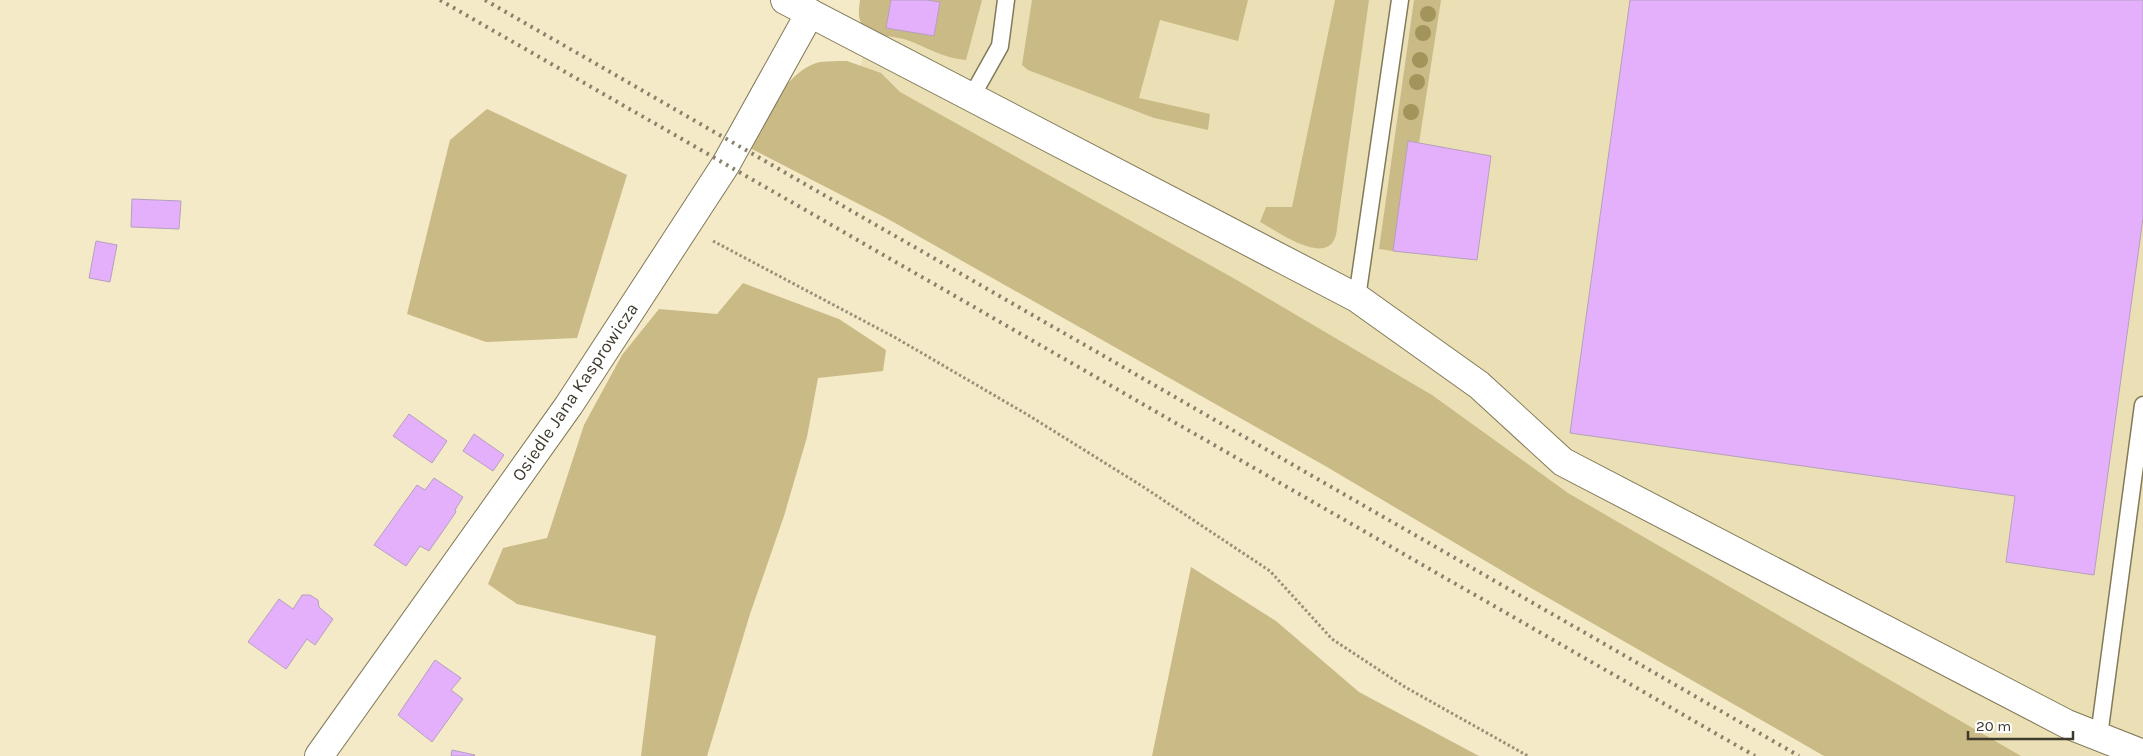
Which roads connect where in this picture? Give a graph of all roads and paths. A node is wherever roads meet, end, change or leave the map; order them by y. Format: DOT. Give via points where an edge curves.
graph roads {
  1 [pos="785,0"];
  2 [pos="1006,0"];
  3 [pos="1400,0"];
  4 [pos="814,7"];
  5 [pos="972,96"];
  6 [pos="686,226"];
  7 [pos="1357,298"];
  8 [pos="2143,405"];
  9 [pos="2099,736"];
  10 [pos="2143,754"];
  11 [pos="319,756"];
  12 [pos="1528,756"];
  1 -- 4 [label="street"];
  2 -- 5 [label="lane" via="1000,46"];
  3 -- 7 [label="lane"];
  4 -- 5 [label="street"];
  4 -- 6 [label="street, Osiedle Jana Kasprowicza" via="726,164"];
  5 -- 7 [label="street"];
  6 -- 11 [label="street, Osiedle Jana Kasprowicza" via="569,405"];
  6 -- 12 [label="path" via="896,338 1134,480 1270,571 1332,639 1404,686"];
  7 -- 9 [label="street" via="1479,385 1563,462 2067,724"];
  8 -- 9 [label="lane"];
  9 -- 10 [label="street"];
}
